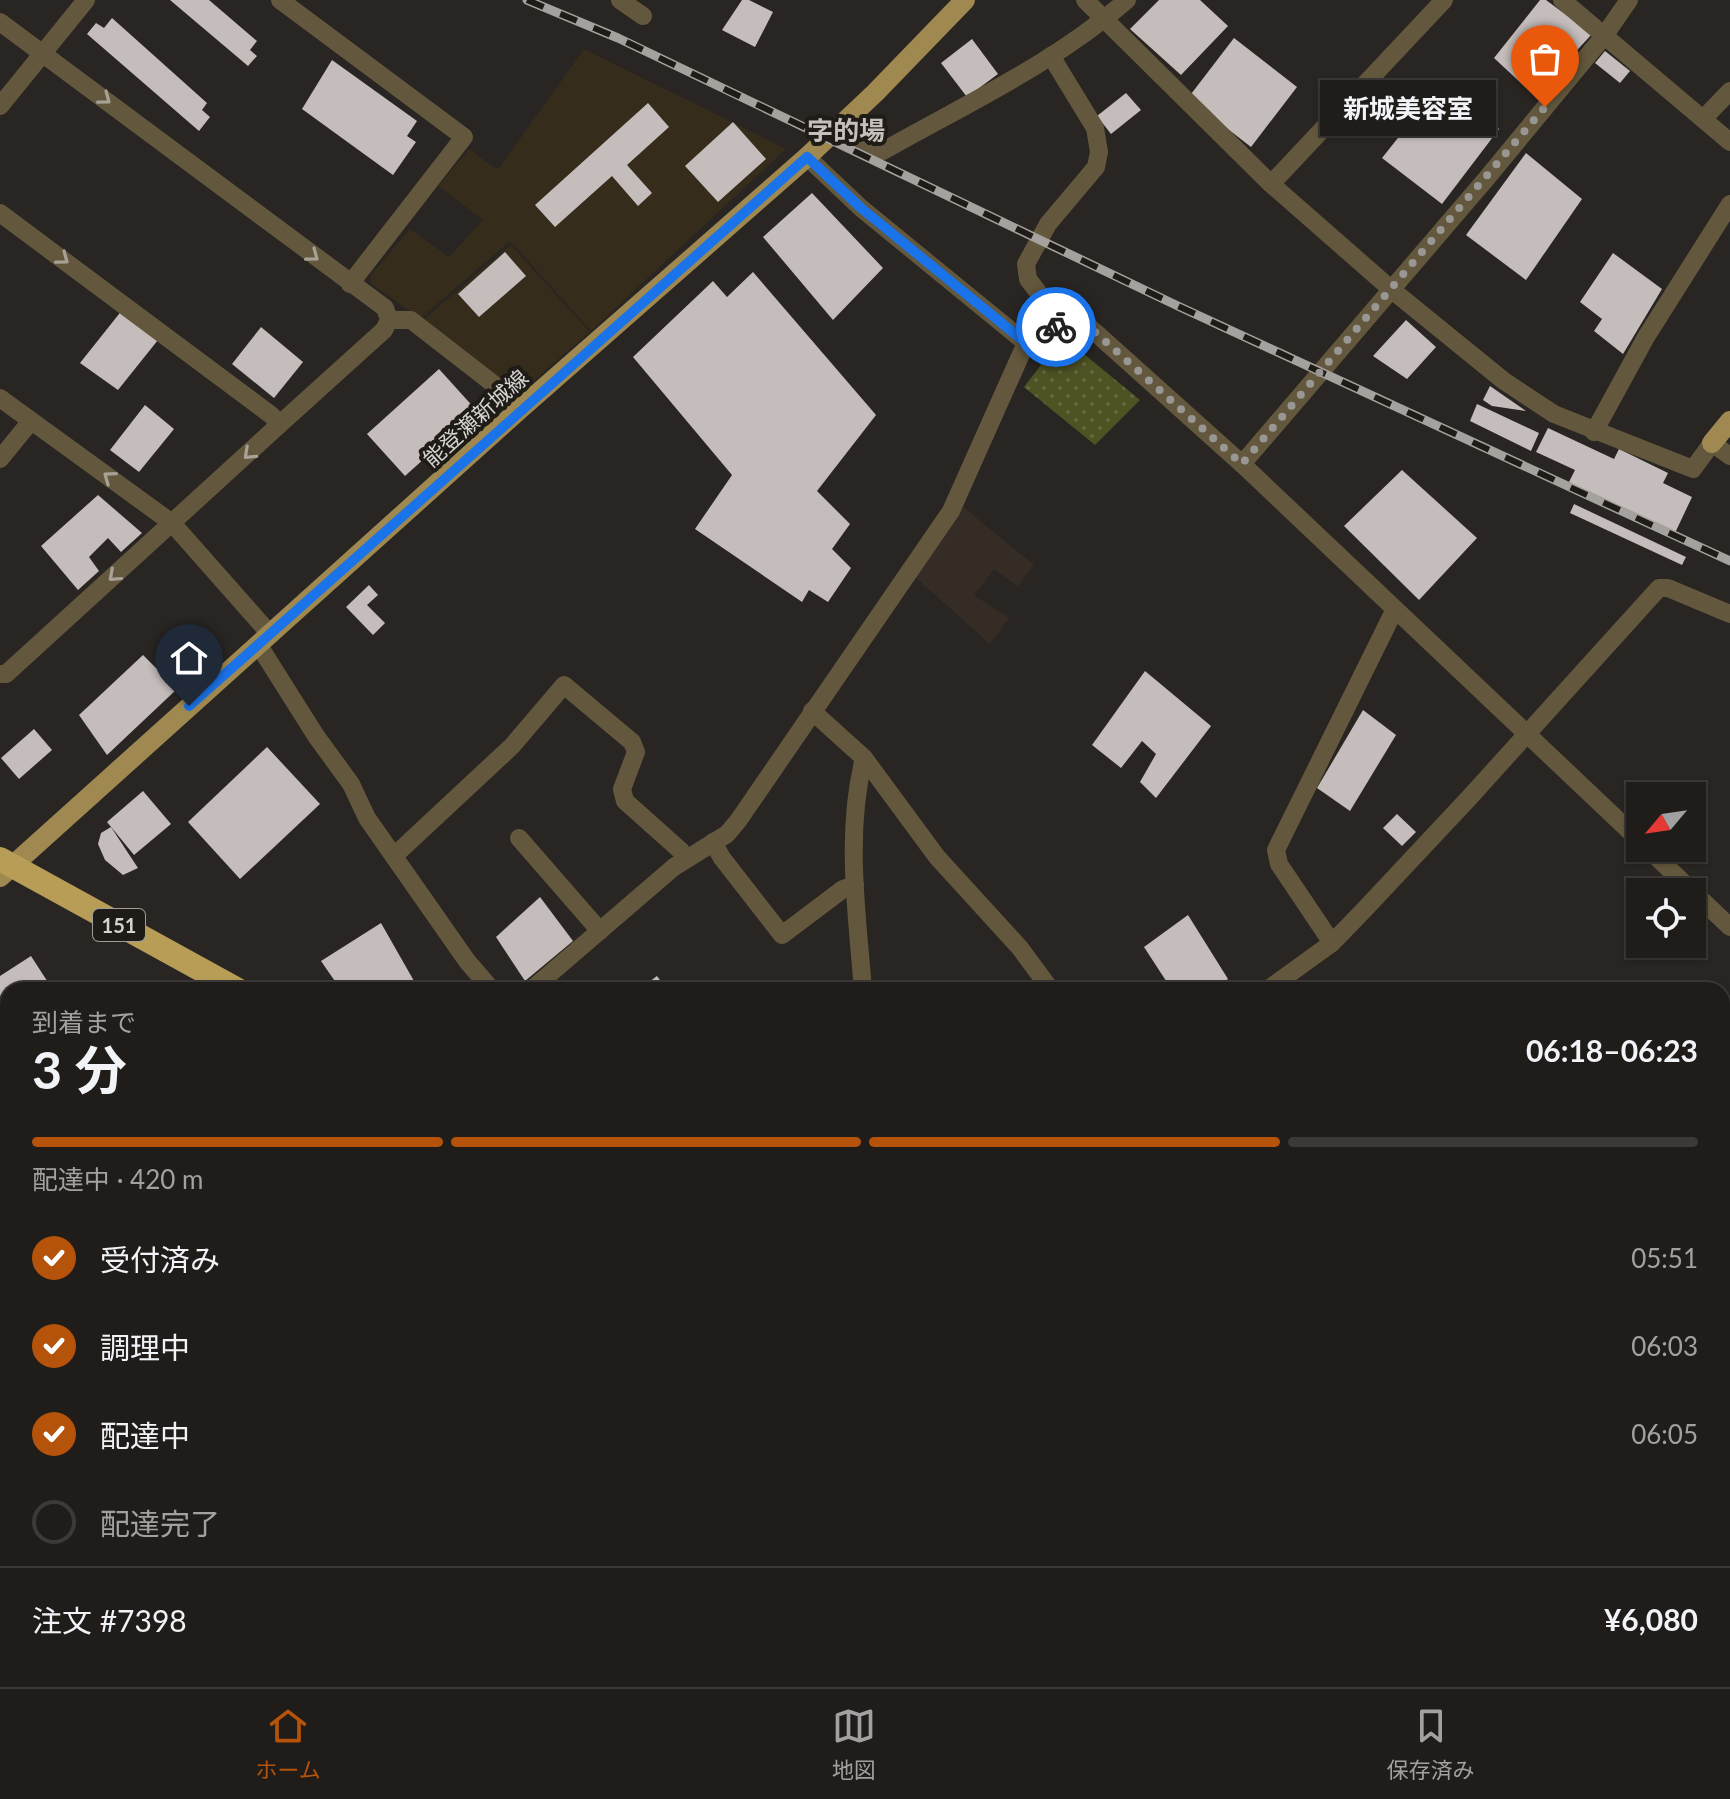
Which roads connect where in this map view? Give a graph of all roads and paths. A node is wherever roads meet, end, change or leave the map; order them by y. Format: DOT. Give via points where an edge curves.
graph roads {
  1 [pos="86,0"];
  2 [pos="280,0"];
  3 [pos="620,0"];
  4 [pos="965,0"];
  5 [pos="1085,0"];
  6 [pos="1127,0"];
  7 [pos="1444,0"];
  8 [pos="1562,0"];
  9 [pos="1629,0"];
  10 [pos="643,16"];
  11 [pos="1106,18"];
  12 [pos="0,22"];
  13 [pos="1604,36"];
  14 [pos="42,53"];
  15 [pos="1051,56"];
  16 [pos="1730,91"];
  17 [pos="0,106"];
  18 [pos="1703,119"];
  19 [pos="836,129"];
  20 [pos="1730,142"];
  21 [pos="807,157"];
  22 [pos="1271,184"];
  23 [pos="1730,204"];
  24 [pos="0,213"];
  25 [pos="350,284"];
  26 [pos="1392,290"];
  27 [pos="389,320"];
  28 [pos="1062,324"];
  29 [pos="1026,343"];
  30 [pos="0,398"];
  31 [pos="520,409"];
  32 [pos="31,421"];
  33 [pos="1730,421"];
  34 [pos="280,424"];
  35 [pos="1594,432"];
  36 [pos="1712,443"];
  37 [pos="1730,456"];
  38 [pos="0,459"];
  39 [pos="1242,464"];
  40 [pos="172,523"];
  41 [pos="1394,611"];
  42 [pos="1730,614"];
  43 [pos="264,639"];
  44 [pos="0,674"];
  45 [pos="812,711"];
  46 [pos="1527,734"];
  47 [pos="864,758"];
  48 [pos="1626,828"];
  49 [pos="519,838"];
  50 [pos="713,842"];
  51 [pos="394,856"];
  52 [pos="686,859"];
  53 [pos="1662,862"];
  54 [pos="4,868"];
  55 [pos="855,885"];
  56 [pos="1730,927"];
  57 [pos="600,931"];
  58 [pos="1332,943"];
  59 [pos="223,982"];
  60 [pos="485,982"];
  61 [pos="540,982"];
  62 [pos="862,982"];
  63 [pos="1045,982"];
  64 [pos="1278,982"];
  1 -- 14 [label="street"];
  2 -- 25 [label="street" via="464,137"];
  3 -- 10 [label="street"];
  4 -- 19 [label="main road, 能登瀬新城線"];
  5 -- 11 [label="street"];
  6 -- 11 [label="street"];
  7 -- 22 [label="street"];
  8 -- 13 [label="street"];
  9 -- 13 [label="street"];
  11 -- 15 [label="street"];
  11 -- 22 [label="street"];
  12 -- 14 [label="street"];
  13 -- 18 [label="street"];
  13 -- 26 [label="street"];
  14 -- 17 [label="street"];
  14 -- 25 [label="street, one-way"];
  15 -- 19 [label="street" via="883,151"];
  15 -- 28 [label="street" via="1095,128 1099,152 1096,167 1048,224 1026,264 1028,279"];
  16 -- 18 [label="street"];
  18 -- 20 [label="street"];
  19 -- 21 [label="main road, 能登瀬新城線"];
  21 -- 29 [label="street"];
  21 -- 31 [label="main road, 能登瀬新城線"];
  22 -- 26 [label="street"];
  23 -- 35 [label="street" via="1646,337"];
  24 -- 34 [label="street, one-way"];
  25 -- 27 [label="street" via="385,308"];
  26 -- 35 [label="street" via="1504,381 1554,414"];
  26 -- 39 [label="street"];
  27 -- 31 [label="street" via="411,320"];
  27 -- 34 [label="street"];
  28 -- 29 [label="street"];
  28 -- 39 [label="street" via="1086,324"];
  29 -- 45 [label="street" via="951,511"];
  30 -- 32 [label="street"];
  31 -- 43 [label="main road, 能登瀬新城線"];
  32 -- 38 [label="street"];
  40 -- 32 [label="street, one-way"];
  33 -- 36 [label="main road"];
  34 -- 40 [label="street, one-way"];
  35 -- 36 [label="street" via="1693,469"];
  36 -- 37 [label="street"];
  39 -- 41 [label="street"];
  40 -- 43 [label="street"];
  40 -- 44 [label="street, one-way"];
  41 -- 46 [label="street"];
  41 -- 58 [label="street" via="1276,850 1279,864"];
  42 -- 46 [label="street" via="1659,588"];
  43 -- 51 [label="street" via="316,736"];
  43 -- 54 [label="main road, 能登瀬新城線"];
  45 -- 47 [label="street"];
  45 -- 50 [label="street" via="738,821"];
  46 -- 48 [label="street"];
  46 -- 58 [label="street"];
  47 -- 55 [label="street" via="853,819"];
  47 -- 63 [label="street" via="937,857"];
  49 -- 57 [label="street"];
  50 -- 52 [label="street"];
  50 -- 55 [label="street" via="782,935"];
  51 -- 52 [label="street" via="512,746 564,685 632,742 636,752 622,789 625,801"];
  51 -- 60 [label="street"];
  52 -- 57 [label="street"];
  53 -- 56 [label="street"];
  54 -- 59 [label="highway, 151"];
  55 -- 62 [label="street"];
  57 -- 61 [label="street"];
  58 -- 64 [label="street"];
}
